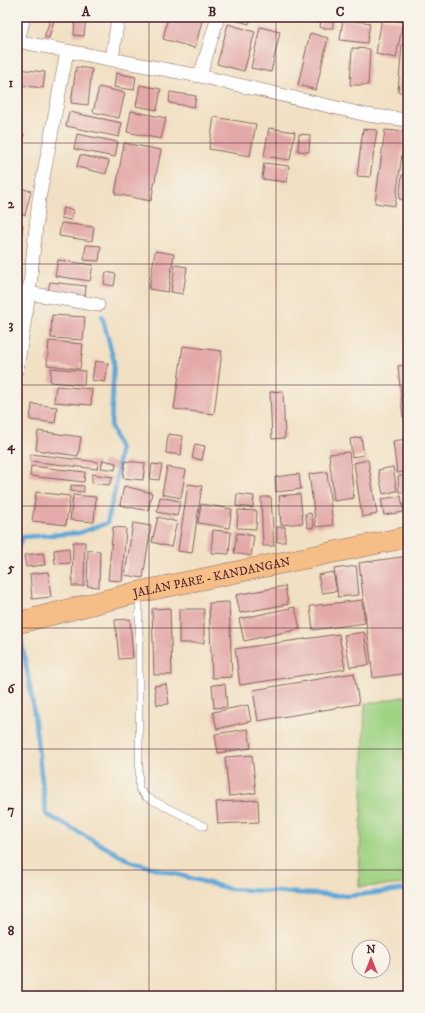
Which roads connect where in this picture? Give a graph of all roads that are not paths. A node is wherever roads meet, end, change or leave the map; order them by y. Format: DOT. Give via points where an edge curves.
graph roads {
  1 [pos="24,17"];
  2 [pos="118,17"];
  3 [pos="218,17"];
  4 [pos="17,41"];
  5 [pos="67,51"];
  6 [pos="112,60"];
  7 [pos="200,76"];
  8 [pos="408,120"];
  9 [pos="23,292"];
  10 [pos="98,305"];
  11 [pos="17,369"];
  12 [pos="408,537"];
  13 [pos="139,592"];
  14 [pos="21,622"];
  15 [pos="204,826"];
  1 -- 4 [label="street"];
  2 -- 6 [label="street"];
  3 -- 7 [label="street"];
  4 -- 5 [label="street"];
  5 -- 6 [label="street"];
  5 -- 9 [label="street"];
  6 -- 7 [label="street"];
  7 -- 8 [label="street" via="367,115"];
  9 -- 10 [label="street"];
  9 -- 11 [label="street"];
  12 -- 13 [label="main road, JALAN PARE - KANDANGAN"];
  13 -- 14 [label="main road, JALAN PARE - KANDANGAN"];
  13 -- 15 [label="lane" via="139,789 146,798"];
}
